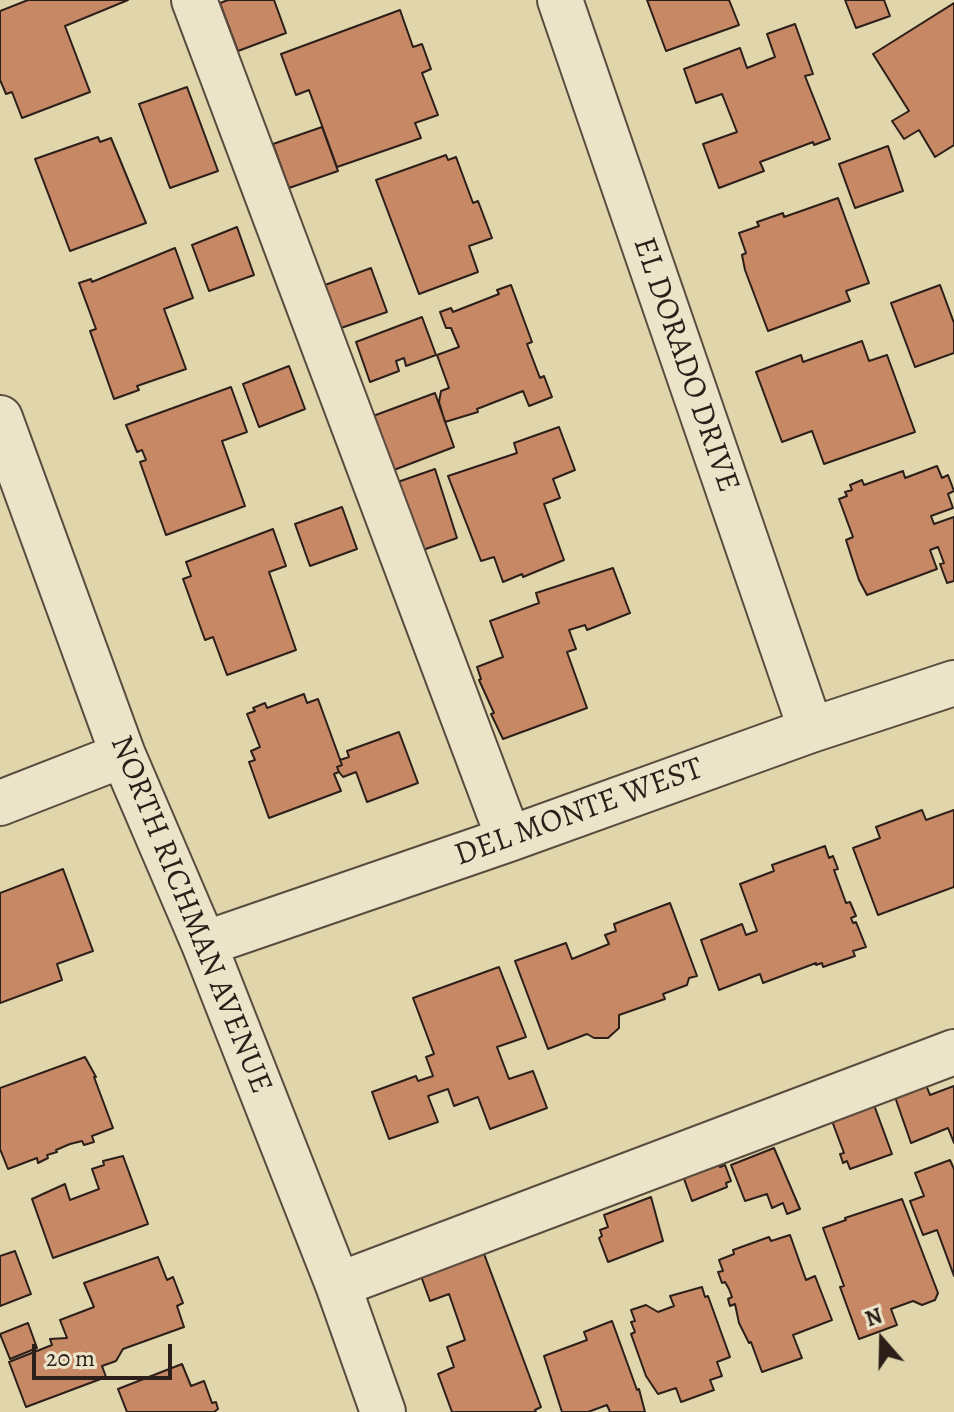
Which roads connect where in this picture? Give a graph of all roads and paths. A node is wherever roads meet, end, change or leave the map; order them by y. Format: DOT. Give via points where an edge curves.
graph roads {
  1 [pos="194,0"];
  2 [pos="560,0"];
  3 [pos="0,418"];
  4 [pos="954,683"];
  5 [pos="811,730"];
  6 [pos="123,755"];
  7 [pos="0,803"];
  8 [pos="509,839"];
  9 [pos="204,944"];
  10 [pos="954,1052"];
  11 [pos="338,1285"];
  12 [pos="383,1412"];
  1 -- 8 [label="street"];
  2 -- 5 [label="street, EL DORADO DRIVE"];
  3 -- 6 [label="street, NORTH RICHMAN AVENUE"];
  4 -- 5 [label="street, DEL MONTE WEST"];
  5 -- 8 [label="street, DEL MONTE WEST"];
  6 -- 7 [label="street"];
  6 -- 9 [label="street, NORTH RICHMAN AVENUE"];
  8 -- 9 [label="street, DEL MONTE WEST"];
  9 -- 11 [label="street, NORTH RICHMAN AVENUE"];
  10 -- 11 [label="street"];
  11 -- 12 [label="street, NORTH RICHMAN AVENUE"];
}
